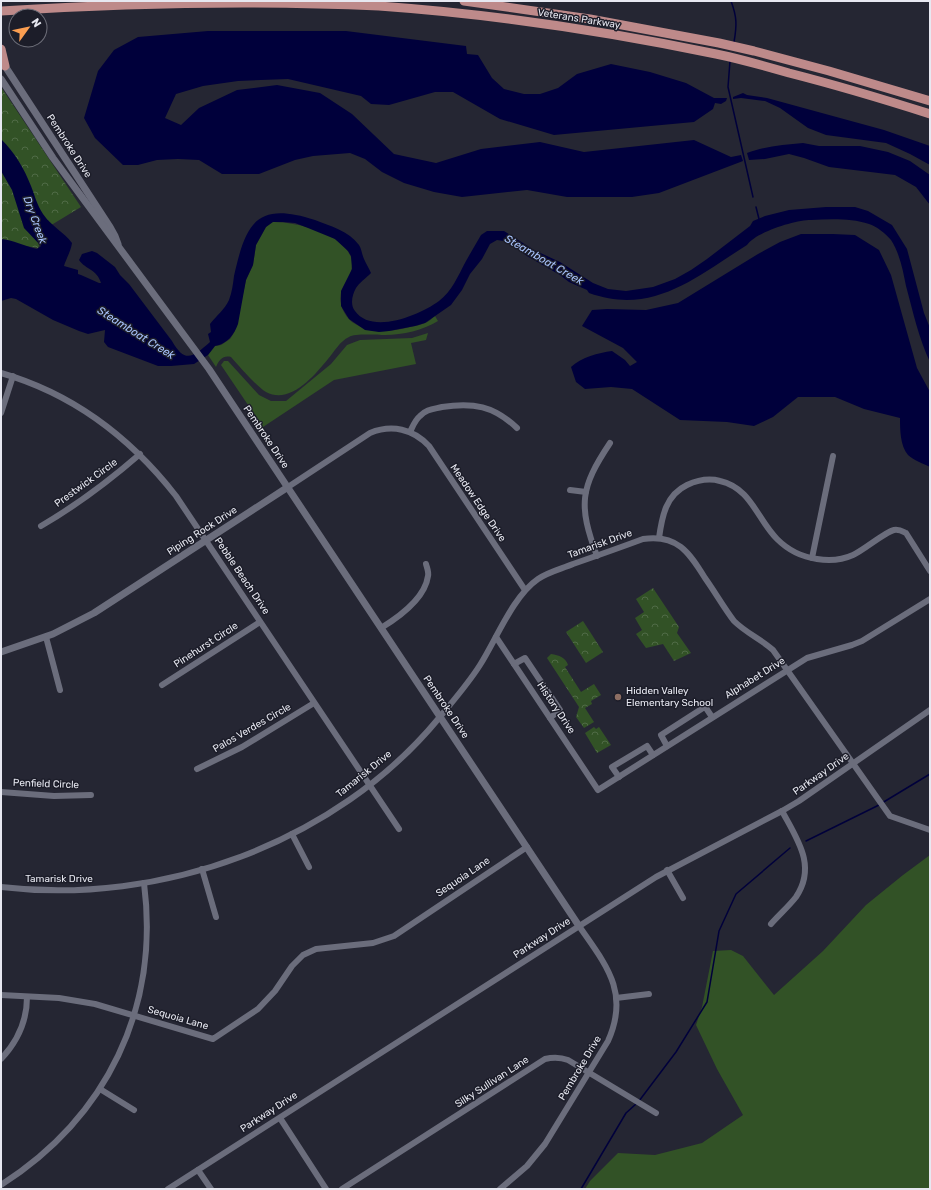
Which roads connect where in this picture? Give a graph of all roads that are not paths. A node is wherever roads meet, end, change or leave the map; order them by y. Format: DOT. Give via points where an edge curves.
graph roads {
  1 [pos="464,1"];
  2 [pos="48,8"];
  3 [pos="1,49"];
  4 [pos="3,63"];
  5 [pos="1,79"];
  6 [pos="930,101"];
  7 [pos="930,114"];
  8 [pos="118,245"];
  9 [pos="1,373"];
  10 [pos="13,376"];
  11 [pos="1,413"];
  12 [pos="517,428"];
  13 [pos="410,432"];
  14 [pos="610,443"];
  15 [pos="140,454"];
  16 [pos="833,456"];
  17 [pos="288,488"];
  18 [pos="570,490"];
  19 [pos="586,492"];
  20 [pos="42,526"];
  21 [pos="659,538"];
  22 [pos="206,540"];
  23 [pos="597,556"];
  24 [pos="812,558"];
  25 [pos="426,564"];
  26 [pos="930,571"];
  27 [pos="524,590"];
  28 [pos="930,598"];
  29 [pos="260,622"];
  30 [pos="381,628"];
  31 [pos="46,637"];
  32 [pos="496,637"];
  33 [pos="1,652"];
  34 [pos="514,664"];
  35 [pos="787,670"];
  36 [pos="162,686"];
  37 [pos="60,690"];
  38 [pos="314,703"];
  39 [pos="930,710"];
  40 [pos="440,716"];
  41 [pos="712,717"];
  42 [pos="550,718"];
  43 [pos="667,746"];
  44 [pos="653,755"];
  45 [pos="853,764"];
  46 [pos="198,769"];
  47 [pos="619,777"];
  48 [pos="369,786"];
  49 [pos="598,790"];
  50 [pos="1,792"];
  51 [pos="91,795"];
  52 [pos="782,811"];
  53 [pos="399,829"];
  54 [pos="930,830"];
  55 [pos="292,834"];
  56 [pos="527,847"];
  57 [pos="309,867"];
  58 [pos="202,869"];
  59 [pos="667,870"];
  60 [pos="144,883"];
  61 [pos="1,887"];
  62 [pos="683,898"];
  63 [pos="216,917"];
  64 [pos="771,924"];
  65 [pos="579,926"];
  66 [pos="649,994"];
  67 [pos="1,995"];
  68 [pos="28,997"];
  69 [pos="616,998"];
  70 [pos="134,1016"];
  71 [pos="1,1059"];
  72 [pos="589,1073"];
  73 [pos="100,1089"];
  74 [pos="134,1110"];
  75 [pos="656,1113"];
  76 [pos="280,1118"];
  77 [pos="198,1170"];
  78 [pos="1,1185"];
  79 [pos="168,1189"];
  80 [pos="211,1189"];
  81 [pos="326,1189"];
  82 [pos="342,1189"];
  83 [pos="500,1189"];
  1 -- 6 [label="main road, Veterans Parkway" via="590,19 719,43 829,71"];
  2 -- 7 [label="main road, Veterans Parkway" via="154,3 276,2 379,6 477,15 590,30 717,54"];
  3 -- 4 [label="main road"];
  4 -- 8 [label="street, Pembroke Drive" via="110,227"];
  5 -- 8 [label="street, Pembroke Drive" via="56,163"];
  8 -- 17 [label="street, Pembroke Drive" via="209,369"];
  9 -- 10 [label="street, Pebble Beach Drive"];
  10 -- 11 [label="street"];
  10 -- 15 [label="street, Pebble Beach Drive" via="52,392 77,406 107,426"];
  12 -- 13 [label="street" via="492,410 464,405 424,412"];
  13 -- 17 [label="street, Piping Rock Drive" via="386,428 370,433"];
  13 -- 27 [label="street, Meadow Edge Drive" via="428,446"];
  14 -- 19 [label="street" via="593,469"];
  15 -- 20 [label="street, Prestwick Circle" via="86,498"];
  15 -- 22 [label="street, Pebble Beach Drive" via="163,479"];
  16 -- 24 [label="street"];
  17 -- 22 [label="street, Piping Rock Drive"];
  17 -- 30 [label="street, Pembroke Drive"];
  18 -- 19 [label="street"];
  19 -- 23 [label="street" via="585,517"];
  21 -- 23 [label="street, Tamarisk Drive" via="643,539"];
  21 -- 24 [label="street" via="664,511 675,494 693,482 718,480 734,486 746,495 770,532 784,545 796,553"];
  21 -- 35 [label="street" via="675,542 688,553 734,621 773,650"];
  22 -- 29 [label="street, Pebble Beach Drive"];
  22 -- 31 [label="street, Piping Rock Drive" via="94,613"];
  23 -- 27 [label="street, Tamarisk Drive" via="548,574"];
  24 -- 26 [label="street" via="828,560 851,556 891,531 900,530 906,533"];
  25 -- 30 [label="street" via="429,574 421,592 406,610"];
  27 -- 32 [label="street, Tamarisk Drive"];
  28 -- 35 [label="street, Alphabet Drive" via="862,641 814,655"];
  29 -- 36 [label="street, Pinehurst Circle"];
  29 -- 38 [label="street, Pebble Beach Drive"];
  30 -- 40 [label="street, Pembroke Drive"];
  31 -- 33 [label="street, Piping Rock Drive"];
  31 -- 37 [label="street"];
  32 -- 34 [label="street, History Drive"];
  32 -- 40 [label="street, Tamarisk Drive" via="478,668"];
  34 -- 42 [label="street, History Drive"];
  34 -- 42 [label="street" via="525,658 560,710"];
  35 -- 41 [label="street, Alphabet Drive"];
  35 -- 45 [label="street"];
  38 -- 46 [label="street, Palos Verdes Circle" via="242,747"];
  38 -- 48 [label="street, Pebble Beach Drive"];
  39 -- 45 [label="street, Parkway Drive"];
  40 -- 48 [label="street, Tamarisk Drive" via="410,749"];
  40 -- 56 [label="street, Pembroke Drive"];
  41 -- 43 [label="street, Alphabet Drive"];
  41 -- 43 [label="street" via="706,708 703,708 661,735"];
  42 -- 49 [label="street, History Drive"];
  43 -- 44 [label="street, Alphabet Drive"];
  44 -- 47 [label="street, Alphabet Drive"];
  44 -- 47 [label="street" via="647,746 612,767"];
  45 -- 52 [label="street, Parkway Drive"];
  45 -- 54 [label="street" via="890,816"];
  47 -- 49 [label="street, Alphabet Drive"];
  48 -- 53 [label="street, Pebble Beach Drive"];
  48 -- 55 [label="street, Tamarisk Drive" via="338,808"];
  50 -- 51 [label="street, Penfield Circle" via="54,796"];
  52 -- 59 [label="street, Parkway Drive"];
  52 -- 64 [label="street" via="801,846 805,871 796,896"];
  55 -- 57 [label="street"];
  55 -- 58 [label="street, Tamarisk Drive" via="252,852"];
  56 -- 65 [label="street, Pembroke Drive"];
  56 -- 70 [label="street, Sequoia Lane" via="394,936 373,943 316,949 303,955 258,1009 213,1039"];
  58 -- 60 [label="street, Tamarisk Drive"];
  58 -- 63 [label="street"];
  59 -- 62 [label="street"];
  59 -- 65 [label="street, Parkway Drive"];
  60 -- 61 [label="street, Tamarisk Drive" via="69,890"];
  60 -- 70 [label="street" via="147,910 146,953"];
  65 -- 69 [label="street, Pembroke Drive" via="607,967"];
  65 -- 76 [label="street, Parkway Drive"];
  66 -- 69 [label="street"];
  67 -- 68 [label="street, Sequoia Lane"];
  68 -- 70 [label="street, Sequoia Lane" via="77,1001"];
  68 -- 71 [label="street" via="19,1034"];
  69 -- 72 [label="street, Pembroke Drive" via="612,1032"];
  70 -- 73 [label="street" via="118,1057"];
  72 -- 75 [label="street, Silky Sullivan Lane"];
  72 -- 82 [label="street, Silky Sullivan Lane" via="563,1058 551,1057"];
  72 -- 83 [label="street, Pembroke Drive" via="545,1144 527,1166"];
  73 -- 74 [label="street"];
  73 -- 78 [label="street" via="60,1139"];
  76 -- 77 [label="street, Parkway Drive"];
  76 -- 81 [label="street"];
  77 -- 79 [label="street, Parkway Drive"];
  77 -- 80 [label="street"];
}
